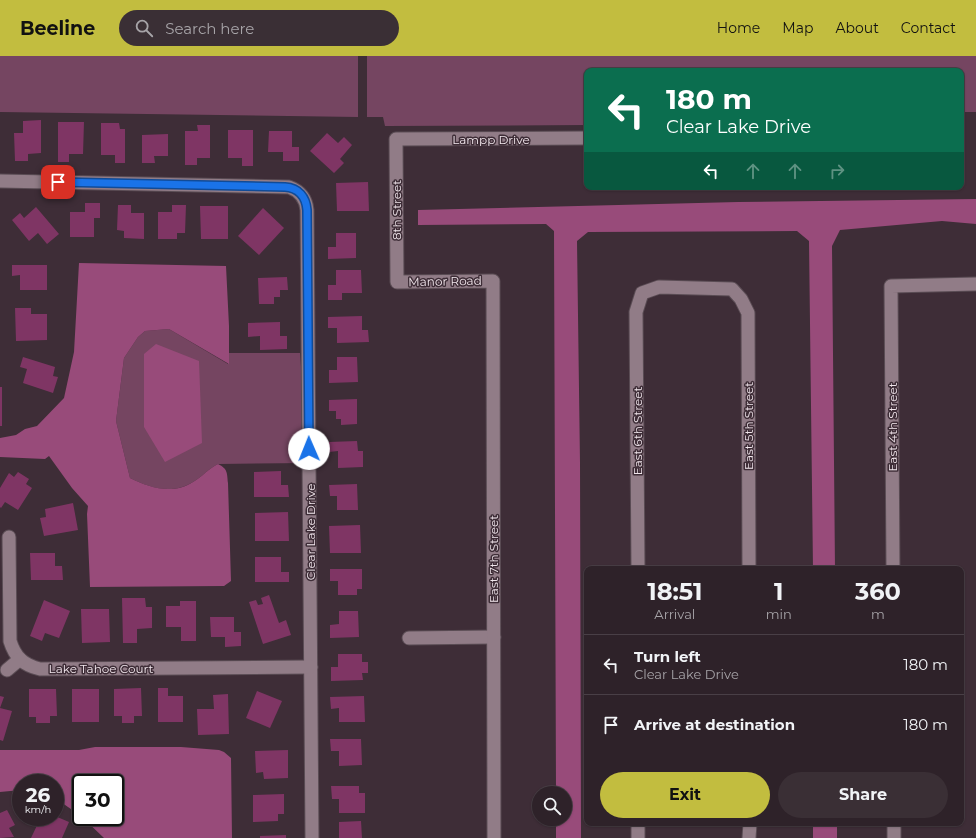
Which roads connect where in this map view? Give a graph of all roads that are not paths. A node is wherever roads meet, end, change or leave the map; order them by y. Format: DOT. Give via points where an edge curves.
graph roads {
  1 [pos="584,138"];
  2 [pos="396,139"];
  3 [pos="0,181"];
  4 [pos="492,281"];
  5 [pos="397,282"];
  6 [pos="976,284"];
  7 [pos="642,293"];
  8 [pos="9,537"];
  9 [pos="638,566"];
  10 [pos="749,566"];
  11 [pos="892,566"];
  12 [pos="494,637"];
  13 [pos="409,638"];
  14 [pos="20,660"];
  15 [pos="311,667"];
  16 [pos="7,670"];
  17 [pos="638,826"];
  18 [pos="750,826"];
  19 [pos="894,826"];
  20 [pos="312,838"];
  21 [pos="494,838"];
  22 [pos="638,838"];
  23 [pos="749,838"];
  24 [pos="894,838"];
  1 -- 2 [label="street, Lampp Drive"];
  2 -- 5 [label="street, 8th Street"];
  3 -- 15 [label="street, Clear Lake Drive" via="285,187 304,190 307,210"];
  4 -- 5 [label="street, Manor Road"];
  4 -- 12 [label="street, East 7th Street"];
  6 -- 11 [label="street, East 4th Street" via="891,286"];
  7 -- 9 [label="street, East 6th Street" via="636,312"];
  7 -- 10 [label="street, East 5th Street" via="659,287 732,289 748,313"];
  8 -- 14 [label="street" via="10,641"];
  12 -- 13 [label="street"];
  12 -- 21 [label="street, East 7th Street"];
  14 -- 15 [label="street, Lake Tahoe Court" via="40,669"];
  14 -- 16 [label="street"];
  15 -- 20 [label="street, Clear Lake Drive"];
  17 -- 22 [label="street"];
  18 -- 23 [label="street"];
  19 -- 24 [label="street"];
}
